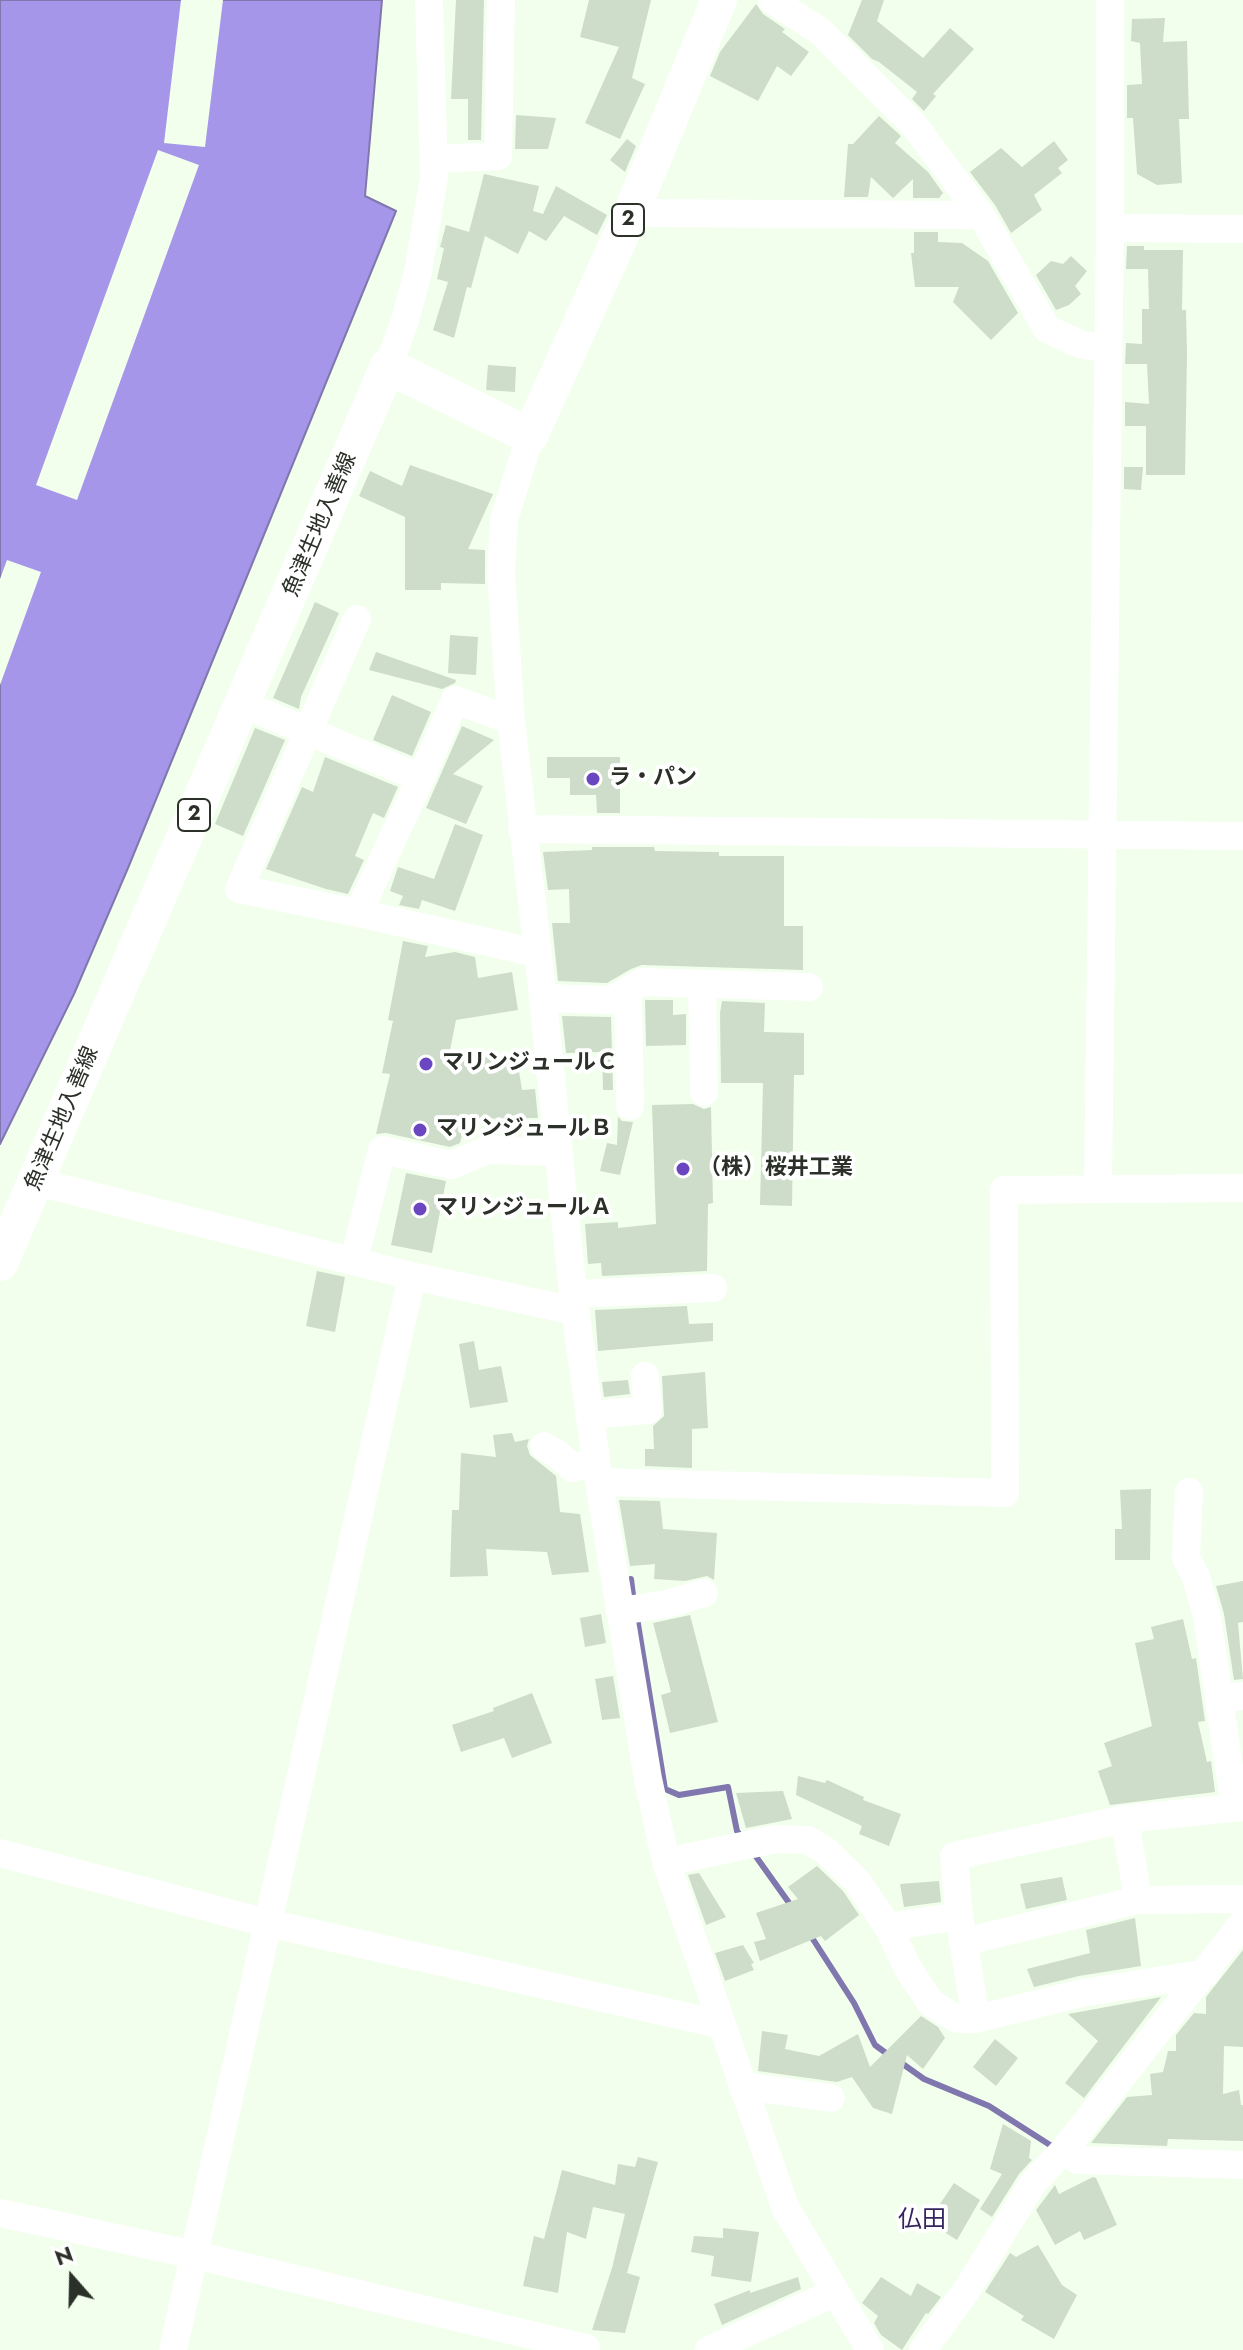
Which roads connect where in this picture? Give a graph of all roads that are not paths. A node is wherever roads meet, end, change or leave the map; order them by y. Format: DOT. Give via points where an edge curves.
graph roads {
  1 [pos="429,0"];
  2 [pos="501,0"];
  3 [pos="719,0"];
  4 [pos="772,0"];
  5 [pos="1110,0"];
  6 [pos="434,159"];
  7 [pos="631,213"];
  8 [pos="981,215"];
  9 [pos="1110,228"];
  10 [pos="1243,229"];
  11 [pos="1106,349"];
  12 [pos="388,366"];
  13 [pos="530,436"];
  14 [pos="357,619"];
  15 [pos="242,704"];
  16 [pos="511,720"];
  17 [pos="308,731"];
  18 [pos="421,778"];
  19 [pos="522,829"];
  20 [pos="1103,835"];
  21 [pos="1243,836"];
  22 [pos="358,913"];
  23 [pos="537,953"];
  24 [pos="702,984"];
  25 [pos="809,987"];
  26 [pos="628,993"];
  27 [pos="543,998"];
  28 [pos="704,1092"];
  29 [pos="630,1106"];
  30 [pos="559,1152"];
  31 [pos="37,1182"];
  32 [pos="1243,1188"];
  33 [pos="1098,1189"];
  34 [pos="354,1260"];
  35 [pos="0,1263"];
  36 [pos="412,1276"];
  37 [pos="713,1288"];
  38 [pos="574,1303"];
  39 [pos="645,1376"];
  40 [pos="589,1415"];
  41 [pos="544,1446"];
  42 [pos="598,1472"];
  43 [pos="1189,1492"];
  44 [pos="704,1593"];
  45 [pos="620,1611"];
  46 [pos="1231,1697"];
  47 [pos="1239,1807"];
  48 [pos="1125,1819"];
  49 [pos="0,1853"];
  50 [pos="666,1862"];
  51 [pos="1243,1899"];
  52 [pos="1138,1900"];
  53 [pos="267,1923"];
  54 [pos="1243,1923"];
  55 [pos="888,1927"];
  56 [pos="961,1929"];
  57 [pos="1206,1973"];
  58 [pos="976,2019"];
  59 [pos="720,2024"];
  60 [pos="742,2086"];
  61 [pos="831,2098"];
  62 [pos="1064,2150"];
  63 [pos="1243,2165"];
  64 [pos="0,2213"];
  65 [pos="195,2255"];
  66 [pos="834,2293"];
  67 [pos="588,2349"];
  68 [pos="173,2350"];
  69 [pos="709,2350"];
  70 [pos="870,2350"];
  71 [pos="923,2350"];
  1 -- 6 [label="street"];
  2 -- 6 [label="street" via="498,156"];
  3 -- 7 [label="main road, 2"];
  4 -- 8 [label="street" via="821,32 914,125"];
  5 -- 9 [label="street"];
  6 -- 12 [label="street" via="418,272"];
  7 -- 8 [label="street"];
  7 -- 13 [label="main road, 2"];
  8 -- 11 [label="street" via="1047,329"];
  9 -- 10 [label="street"];
  9 -- 11 [label="street"];
  11 -- 20 [label="street"];
  12 -- 13 [label="main road"];
  12 -- 15 [label="main road, 魚津生地入善線 / 2"];
  13 -- 16 [label="street" via="504,520"];
  14 -- 17 [label="street"];
  15 -- 17 [label="street"];
  15 -- 31 [label="main road, 魚津生地入善線 / 2"];
  16 -- 18 [label="street" via="455,700"];
  16 -- 19 [label="street"];
  17 -- 18 [label="street"];
  17 -- 22 [label="street" via="239,889"];
  18 -- 22 [label="street"];
  19 -- 20 [label="street"];
  19 -- 23 [label="street"];
  20 -- 21 [label="street"];
  20 -- 33 [label="street"];
  22 -- 23 [label="street"];
  23 -- 27 [label="street"];
  24 -- 25 [label="street"];
  24 -- 26 [label="street" via="642,982"];
  24 -- 28 [label="street"];
  26 -- 27 [label="street" via="611,1000"];
  26 -- 29 [label="street"];
  27 -- 30 [label="street"];
  30 -- 34 [label="street" via="487,1150 452,1165 382,1150"];
  30 -- 38 [label="street"];
  31 -- 34 [label="street"];
  31 -- 35 [label="main road, 魚津生地入善線 / 2"];
  32 -- 33 [label="street"];
  33 -- 42 [label="street" via="1004,1190 1005,1493"];
  34 -- 36 [label="street"];
  36 -- 38 [label="street"];
  36 -- 53 [label="street"];
  37 -- 38 [label="street"];
  38 -- 40 [label="street"];
  39 -- 40 [label="street" via="648,1410"];
  40 -- 42 [label="street"];
  41 -- 42 [label="street" via="572,1468"];
  42 -- 45 [label="street"];
  43 -- 46 [label="street" via="1186,1558"];
  44 -- 45 [label="street"];
  45 -- 50 [label="street"];
  46 -- 47 [label="street"];
  47 -- 48 [label="street"];
  48 -- 52 [label="street"];
  48 -- 56 [label="street" via="954,1856"];
  49 -- 53 [label="street"];
  50 -- 55 [label="street" via="776,1839 808,1840 856,1880"];
  50 -- 59 [label="street"];
  51 -- 52 [label="street"];
  52 -- 56 [label="street"];
  53 -- 59 [label="street"];
  53 -- 65 [label="street"];
  54 -- 57 [label="street"];
  55 -- 56 [label="street"];
  55 -- 58 [label="street" via="931,2003 957,2019"];
  56 -- 58 [label="street"];
  57 -- 58 [label="street" via="1082,1993"];
  57 -- 62 [label="street"];
  59 -- 60 [label="street"];
  60 -- 61 [label="street"];
  60 -- 66 [label="street" via="785,2207"];
  62 -- 63 [label="street" via="1078,2160"];
  62 -- 71 [label="street" via="1033,2183"];
  64 -- 65 [label="street"];
  65 -- 67 [label="street"];
  65 -- 68 [label="street"];
  66 -- 69 [label="street"];
  66 -- 70 [label="street"];
}
